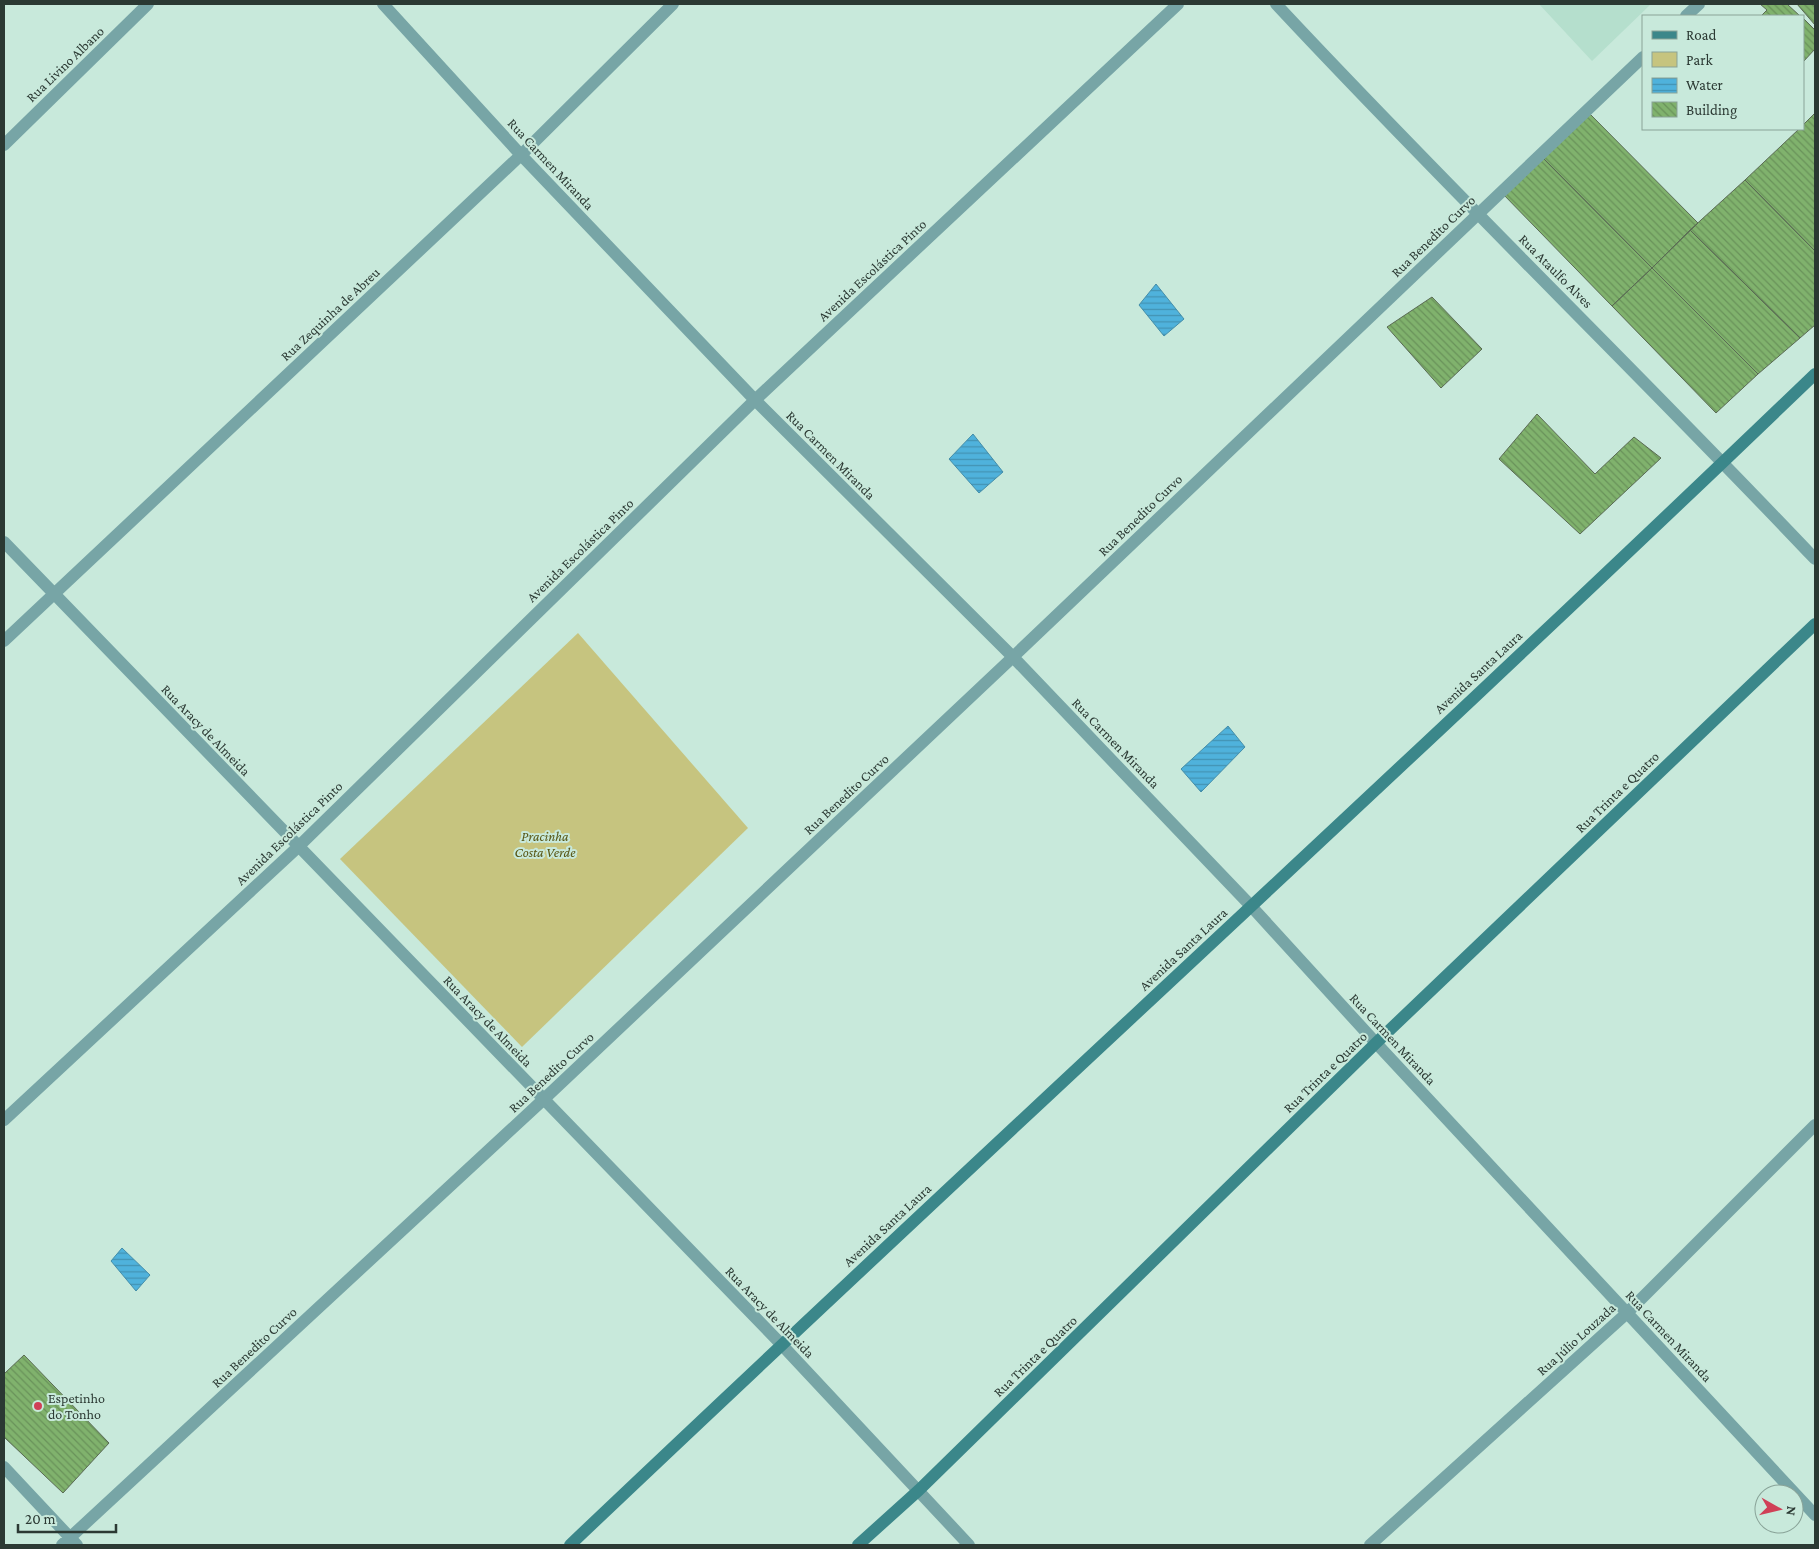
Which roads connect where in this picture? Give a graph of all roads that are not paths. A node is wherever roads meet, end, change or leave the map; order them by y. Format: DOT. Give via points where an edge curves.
graph roads {
  1 [pos="148,4"];
  2 [pos="383,4"];
  3 [pos="673,4"];
  4 [pos="1178,4"];
  5 [pos="1276,4"];
  6 [pos="1699,4"];
  7 [pos="1687,15"];
  8 [pos="1642,58"];
  9 [pos="4,145"];
  10 [pos="520,155"];
  11 [pos="1478,213"];
  12 [pos="1815,374"];
  13 [pos="755,400"];
  14 [pos="1723,462"];
  15 [pos="4,542"];
  16 [pos="1815,559"];
  17 [pos="54,594"];
  18 [pos="1815,624"];
  19 [pos="4,641"];
  20 [pos="1013,657"];
  21 [pos="298,847"];
  22 [pos="1251,906"];
  23 [pos="1376,1043"];
  24 [pos="544,1099"];
  25 [pos="4,1120"];
  26 [pos="1815,1125"];
  27 [pos="1627,1313"];
  28 [pos="781,1344"];
  29 [pos="4,1467"];
  30 [pos="919,1490"];
  31 [pos="1815,1515"];
  32 [pos="70,1543"];
  33 [pos="570,1545"];
  34 [pos="858,1545"];
  35 [pos="969,1545"];
  36 [pos="1370,1545"];
  1 -- 9 [label="street, Rua Livino Albano"];
  2 -- 10 [label="street, Rua Carmen Miranda"];
  3 -- 10 [label="street, Rua Zequinha de Abreu"];
  4 -- 13 [label="street, Avenida Escolástica Pinto"];
  5 -- 11 [label="street, Rua Ataulfo Alves"];
  6 -- 7 [label="street"];
  8 -- 11 [label="street, Rua Benedito Curvo"];
  10 -- 13 [label="street, Rua Carmen Miranda"];
  10 -- 17 [label="street, Rua Zequinha de Abreu"];
  11 -- 14 [label="street, Rua Ataulfo Alves"];
  11 -- 20 [label="street, Rua Benedito Curvo"];
  12 -- 14 [label="street, Avenida Santa Laura"];
  13 -- 20 [label="street, Rua Carmen Miranda"];
  13 -- 21 [label="street, Avenida Escolástica Pinto"];
  14 -- 16 [label="street, Rua Ataulfo Alves"];
  14 -- 22 [label="street, Avenida Santa Laura"];
  15 -- 17 [label="street, Rua Aracy de Almeida"];
  17 -- 19 [label="street, Rua Zequinha de Abreu"];
  17 -- 21 [label="street, Rua Aracy de Almeida"];
  18 -- 23 [label="street, Rua Trinta e Quatro"];
  20 -- 22 [label="street, Rua Carmen Miranda"];
  20 -- 24 [label="street, Rua Benedito Curvo"];
  21 -- 24 [label="street, Rua Aracy de Almeida"];
  21 -- 25 [label="street, Avenida Escolástica Pinto"];
  22 -- 23 [label="street, Rua Carmen Miranda"];
  22 -- 28 [label="street, Avenida Santa Laura"];
  23 -- 27 [label="street, Rua Carmen Miranda"];
  23 -- 30 [label="street, Rua Trinta e Quatro"];
  24 -- 28 [label="street, Rua Aracy de Almeida"];
  24 -- 32 [label="street, Rua Benedito Curvo"];
  26 -- 27 [label="street, Rua Júlio Louzada"];
  27 -- 31 [label="street, Rua Carmen Miranda"];
  27 -- 36 [label="street, Rua Júlio Louzada"];
  28 -- 30 [label="street, Rua Aracy de Almeida"];
  28 -- 33 [label="street, Avenida Santa Laura"];
  29 -- 32 [label="street"];
  30 -- 34 [label="street, Rua Trinta e Quatro"];
  30 -- 35 [label="street, Rua Aracy de Almeida"];
}
